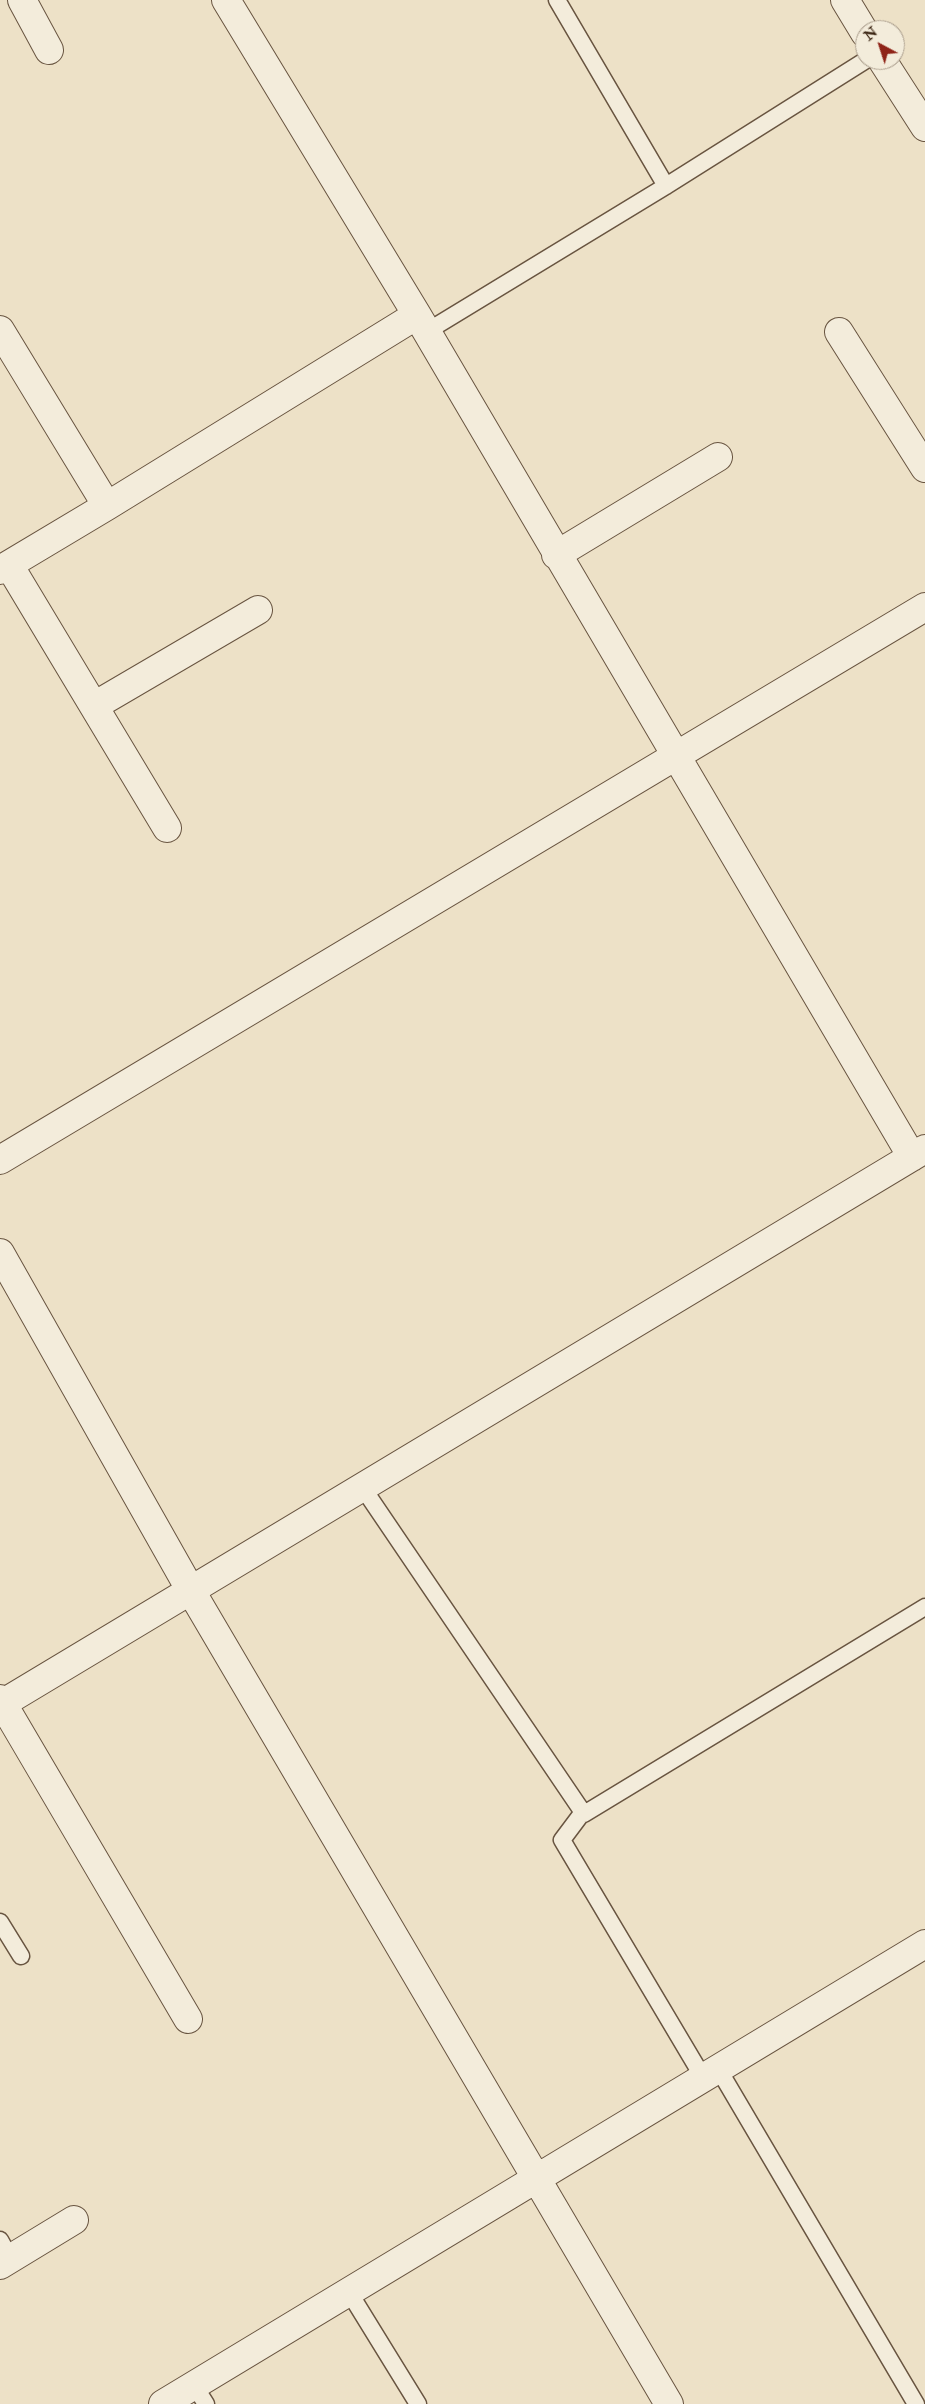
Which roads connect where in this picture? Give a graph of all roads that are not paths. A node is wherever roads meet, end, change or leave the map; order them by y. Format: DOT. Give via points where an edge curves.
graph roads {
  1 [pos="22,0"];
  2 [pos="226,0"];
  3 [pos="558,0"];
  4 [pos="845,0"];
  5 [pos="857,20"];
  6 [pos="49,50"];
  7 [pos="855,67"];
  8 [pos="888,70"];
  9 [pos="925,127"];
  10 [pos="666,186"];
  11 [pos="422,324"];
  12 [pos="0,330"];
  13 [pos="838,332"];
  14 [pos="718,457"];
  15 [pos="925,468"];
  16 [pos="107,506"];
  17 [pos="556,555"];
  18 [pos="4,567"];
  19 [pos="925,607"];
  20 [pos="258,610"];
  21 [pos="94,706"];
  22 [pos="676,756"];
  23 [pos="167,828"];
  24 [pos="918,1153"];
  25 [pos="0,1160"];
  26 [pos="0,1253"];
  27 [pos="363,1488"];
  28 [pos="192,1591"];
  29 [pos="925,1607"];
  30 [pos="1,1703"];
  31 [pos="583,1812"];
  32 [pos="0,1922"];
  33 [pos="925,1944"];
  34 [pos="21,1956"];
  35 [pos="188,2019"];
  36 [pos="712,2075"];
  37 [pos="538,2177"];
  38 [pos="74,2220"];
  39 [pos="4,2255"];
  40 [pos="349,2292"];
  41 [pos="200,2394"];
  42 [pos="162,2404"];
  43 [pos="418,2404"];
  44 [pos="669,2404"];
  45 [pos="916,2404"];
  1 -- 6 [label="street"];
  2 -- 11 [label="street"];
  3 -- 10 [label="lane"];
  4 -- 5 [label="street"];
  7 -- 10 [label="lane"];
  8 -- 9 [label="street"];
  10 -- 11 [label="lane"];
  11 -- 16 [label="street"];
  11 -- 17 [label="street"];
  12 -- 16 [label="street"];
  13 -- 15 [label="street"];
  14 -- 17 [label="street"];
  16 -- 18 [label="street"];
  17 -- 22 [label="street"];
  18 -- 21 [label="street"];
  19 -- 22 [label="street"];
  20 -- 21 [label="street"];
  21 -- 23 [label="street"];
  22 -- 24 [label="street"];
  22 -- 25 [label="street"];
  24 -- 27 [label="street"];
  26 -- 28 [label="street"];
  27 -- 28 [label="street"];
  27 -- 31 [label="lane"];
  28 -- 30 [label="street"];
  28 -- 37 [label="street"];
  29 -- 31 [label="lane"];
  30 -- 35 [label="street"];
  31 -- 36 [label="lane" via="562,1840"];
  32 -- 34 [label="lane"];
  33 -- 36 [label="street"];
  36 -- 37 [label="street"];
  36 -- 45 [label="lane"];
  37 -- 40 [label="street"];
  37 -- 44 [label="street"];
  38 -- 39 [label="street"];
  40 -- 41 [label="street"];
  40 -- 43 [label="lane"];
  41 -- 42 [label="street"];
}
